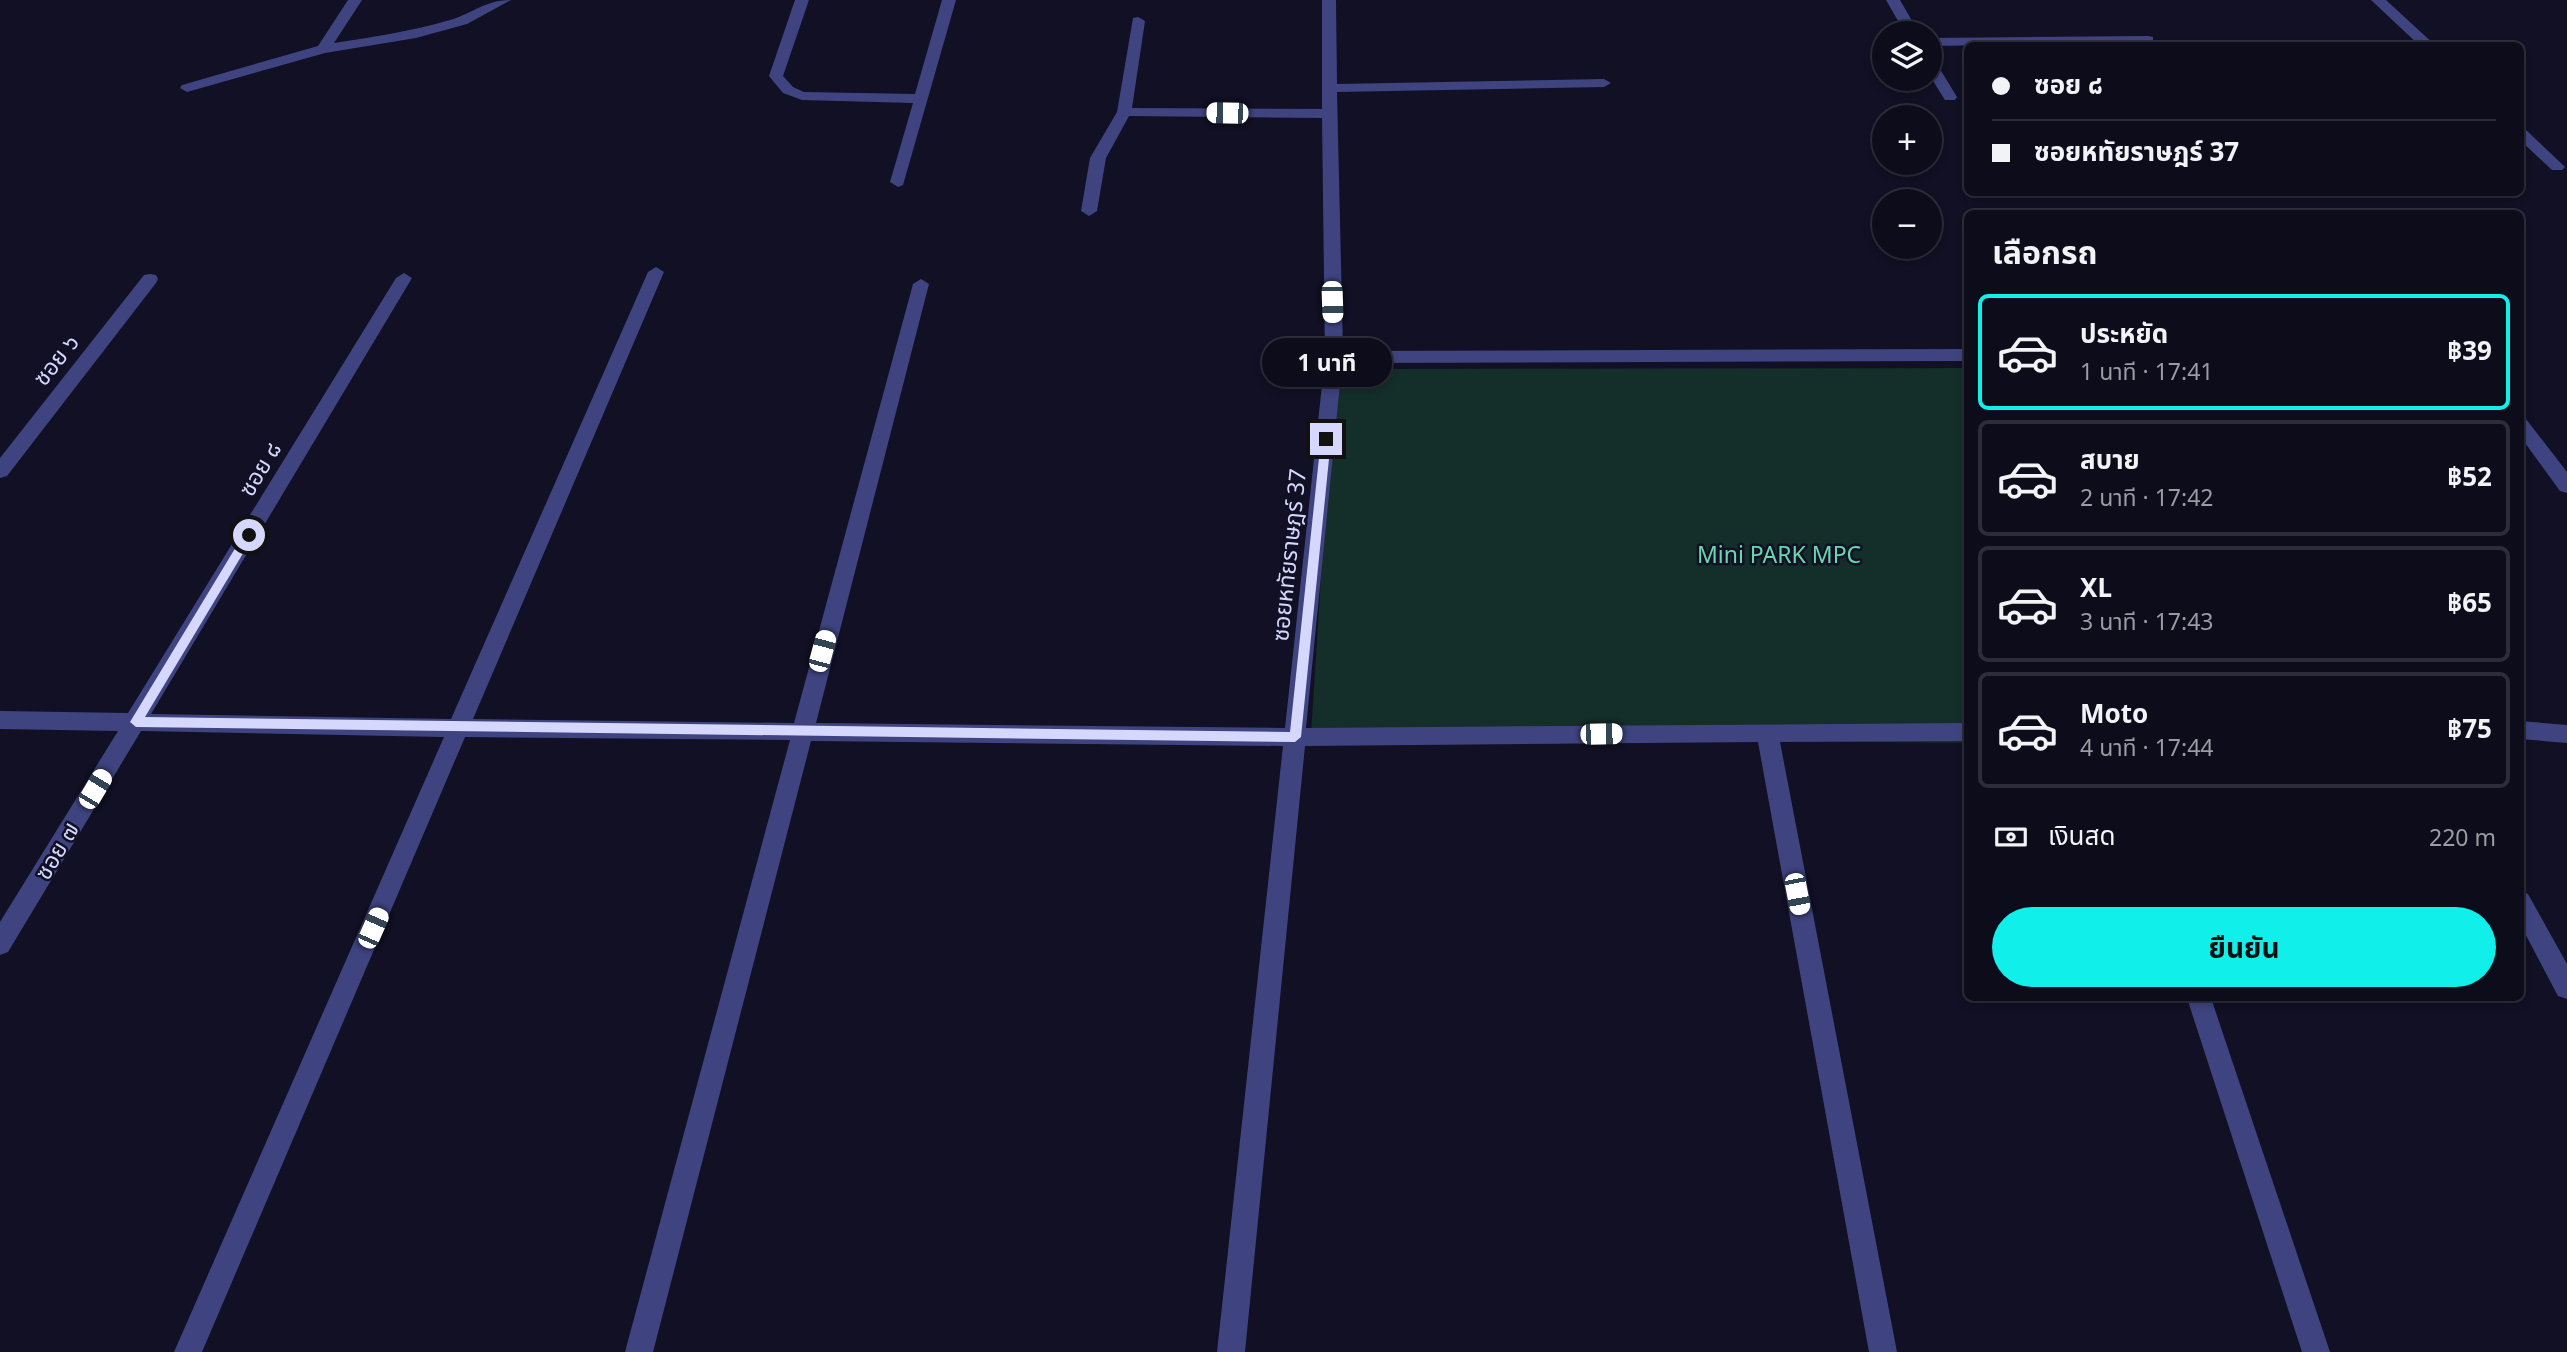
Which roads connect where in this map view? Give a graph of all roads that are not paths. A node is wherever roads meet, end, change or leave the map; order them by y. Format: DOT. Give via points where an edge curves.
graph roads {
  1 [pos="355,0"];
  2 [pos="504,0"];
  3 [pos="802,0"];
  4 [pos="949,0"];
  5 [pos="1329,0"];
  6 [pos="1893,0"];
  7 [pos="2378,0"];
  8 [pos="1138,21"];
  9 [pos="1905,21"];
  10 [pos="2148,40"];
  11 [pos="1942,42"];
  12 [pos="2425,42"];
  13 [pos="323,49"];
  14 [pos="1604,83"];
  15 [pos="1942,84"];
  16 [pos="187,88"];
  17 [pos="1329,88"];
  18 [pos="1950,97"];
  19 [pos="921,99"];
  20 [pos="1124,112"];
  21 [pos="1329,114"];
  22 [pos="2524,136"];
  23 [pos="2557,167"];
  24 [pos="898,182"];
  25 [pos="1089,211"];
  26 [pos="656,272"];
  27 [pos="404,278"];
  28 [pos="150,279"];
  29 [pos="920,284"];
  30 [pos="1964,355"];
  31 [pos="1334,357"];
  32 [pos="2524,428"];
  33 [pos="0,471"];
  34 [pos="2567,486"];
  35 [pos="0,720"];
  36 [pos="136,722"];
  37 [pos="460,728"];
  38 [pos="800,730"];
  39 [pos="2524,730"];
  40 [pos="1964,732"];
  41 [pos="1767,733"];
  42 [pos="2567,734"];
  43 [pos="1295,737"];
  44 [pos="2524,908"];
  45 [pos="0,944"];
  46 [pos="2567,988"];
  47 [pos="2200,1001"];
  48 [pos="188,1352"];
  49 [pos="639,1352"];
  50 [pos="1231,1352"];
  51 [pos="1883,1352"];
  52 [pos="2316,1352"];
  1 -- 13 [label="street"];
  2 -- 13 [label="street" via="462,21 416,34"];
  3 -- 19 [label="street" via="776,76 788,90 802,96"];
  4 -- 19 [label="street"];
  5 -- 17 [label="street, ซอยหทัยราษฎร์ 37"];
  6 -- 9 [label="street"];
  7 -- 12 [label="street"];
  8 -- 20 [label="street"];
  10 -- 11 [label="street"];
  13 -- 16 [label="street"];
  14 -- 17 [label="street"];
  15 -- 18 [label="street"];
  17 -- 21 [label="street, ซอยหทัยราษฎร์ 37"];
  19 -- 24 [label="street"];
  20 -- 21 [label="street"];
  20 -- 25 [label="street" via="1098,158"];
  21 -- 31 [label="street, ซอยหทัยราษฎร์ 37"];
  22 -- 23 [label="street"];
  26 -- 37 [label="street"];
  27 -- 36 [label="street, ซอย ๘"];
  28 -- 33 [label="street, ซอย ๖"];
  29 -- 38 [label="street"];
  30 -- 31 [label="street"];
  31 -- 43 [label="street, ซอยหทัยราษฎร์ 37"];
  32 -- 34 [label="street"];
  35 -- 36 [label="street"];
  36 -- 37 [label="street"];
  36 -- 45 [label="street, ซอย ๗"];
  37 -- 38 [label="street"];
  37 -- 48 [label="street"];
  38 -- 43 [label="street"];
  38 -- 49 [label="street"];
  39 -- 42 [label="street"];
  40 -- 41 [label="street"];
  41 -- 43 [label="street"];
  41 -- 51 [label="street"];
  43 -- 50 [label="street, ซอยหทัยราษฎร์ 37"];
  44 -- 46 [label="street"];
  47 -- 52 [label="street"];
}
